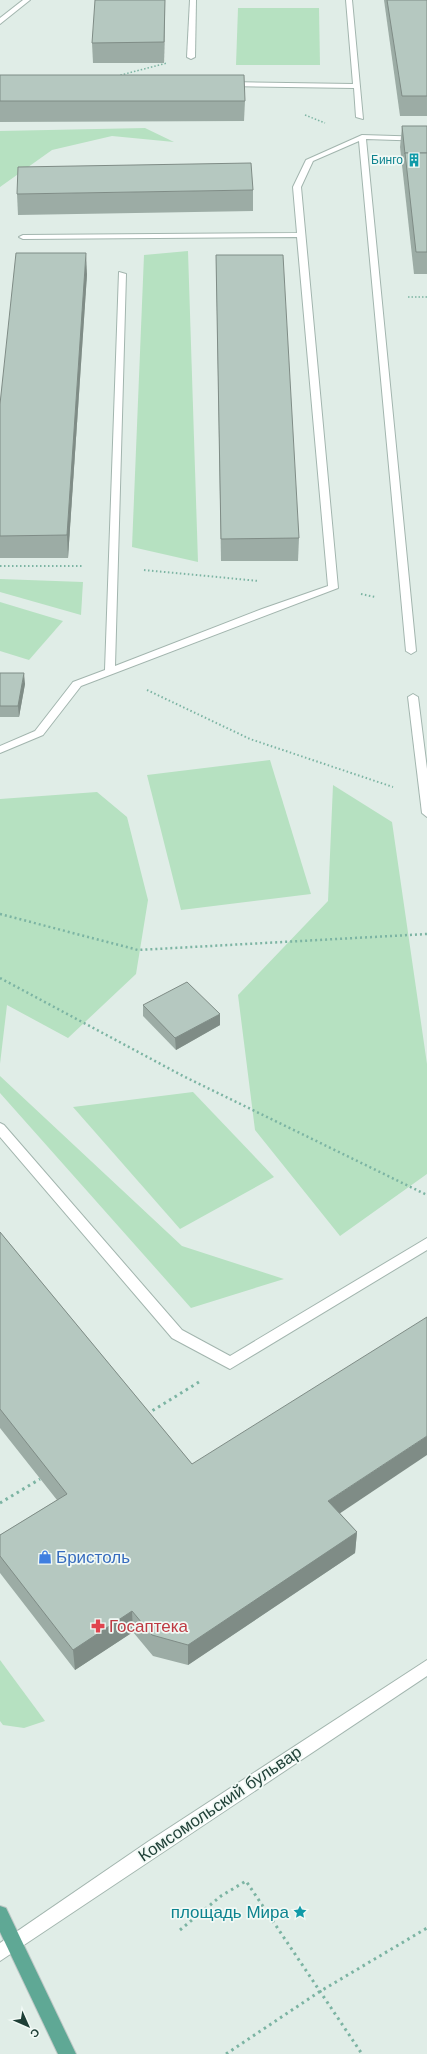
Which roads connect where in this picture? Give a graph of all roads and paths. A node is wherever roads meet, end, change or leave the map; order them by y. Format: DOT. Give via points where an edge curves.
graph roads {
  1 [pos="27,0"];
  2 [pos="193,0"];
  3 [pos="349,0"];
  4 [pos="0,22"];
  5 [pos="191,57"];
  6 [pos="114,76"];
  7 [pos="223,84"];
  8 [pos="357,86"];
  9 [pos="360,117"];
  10 [pos="362,136"];
  11 [pos="427,139"];
  12 [pos="302,236"];
  13 [pos="23,237"];
  14 [pos="122,274"];
  15 [pos="0,566"];
  16 [pos="113,567"];
  17 [pos="262,581"];
  18 [pos="333,588"];
  19 [pos="406,604"];
  20 [pos="411,651"];
  21 [pos="110,672"];
  22 [pos="413,697"];
  23 [pos="0,750"];
  24 [pos="425,799"];
  25 [pos="427,813"];
  26 [pos="0,914"];
  27 [pos="427,934"];
  28 [pos="0,978"];
  29 [pos="0,1128"];
  30 [pos="427,1195"];
  31 [pos="427,1243"];
  32 [pos="230,1363"];
  33 [pos="144,1415"];
  34 [pos="40,1479"];
  35 [pos="0,1503"];
  36 [pos="427,1667"];
  37 [pos="0,1914"];
  38 [pos="427,1928"];
  39 [pos="180,1930"];
  40 [pos="15,1943"];
  41 [pos="0,1953"];
  42 [pos="320,1992"];
  43 [pos="67,2054"];
  44 [pos="226,2054"];
  45 [pos="362,2054"];
  1 -- 4 [label="street"];
  2 -- 5 [label="street"];
  3 -- 8 [label="street"];
  5 -- 6 [label="path"];
  7 -- 8 [label="street"];
  8 -- 9 [label="street"];
  10 -- 11 [label="street"];
  10 -- 12 [label="street" via="310,160 297,188"];
  10 -- 19 [label="street"];
  12 -- 13 [label="street"];
  12 -- 18 [label="street"];
  14 -- 16 [label="street"];
  15 -- 16 [label="path"];
  16 -- 17 [label="path"];
  16 -- 21 [label="street"];
  18 -- 19 [label="path"];
  18 -- 21 [label="street" via="266,611"];
  19 -- 20 [label="street"];
  21 -- 23 [label="street" via="77,684 39,733"];
  21 -- 24 [label="path" via="250,739"];
  22 -- 24 [label="street"];
  24 -- 25 [label="street"];
  26 -- 27 [label="path" via="138,950"];
  28 -- 30 [label="path" via="183,1076"];
  29 -- 32 [label="street" via="177,1334"];
  31 -- 32 [label="street"];
  32 -- 33 [label="path"];
  34 -- 35 [label="path"];
  36 -- 40 [label="street, Комсомольский бульвар"];
  37 -- 40 [label="main road"];
  38 -- 42 [label="path"];
  39 -- 42 [label="path" via="221,1896 246,1881"];
  40 -- 41 [label="street, Комсомольский бульвар"];
  40 -- 43 [label="main road"];
  42 -- 44 [label="path"];
  42 -- 45 [label="path"];
}
